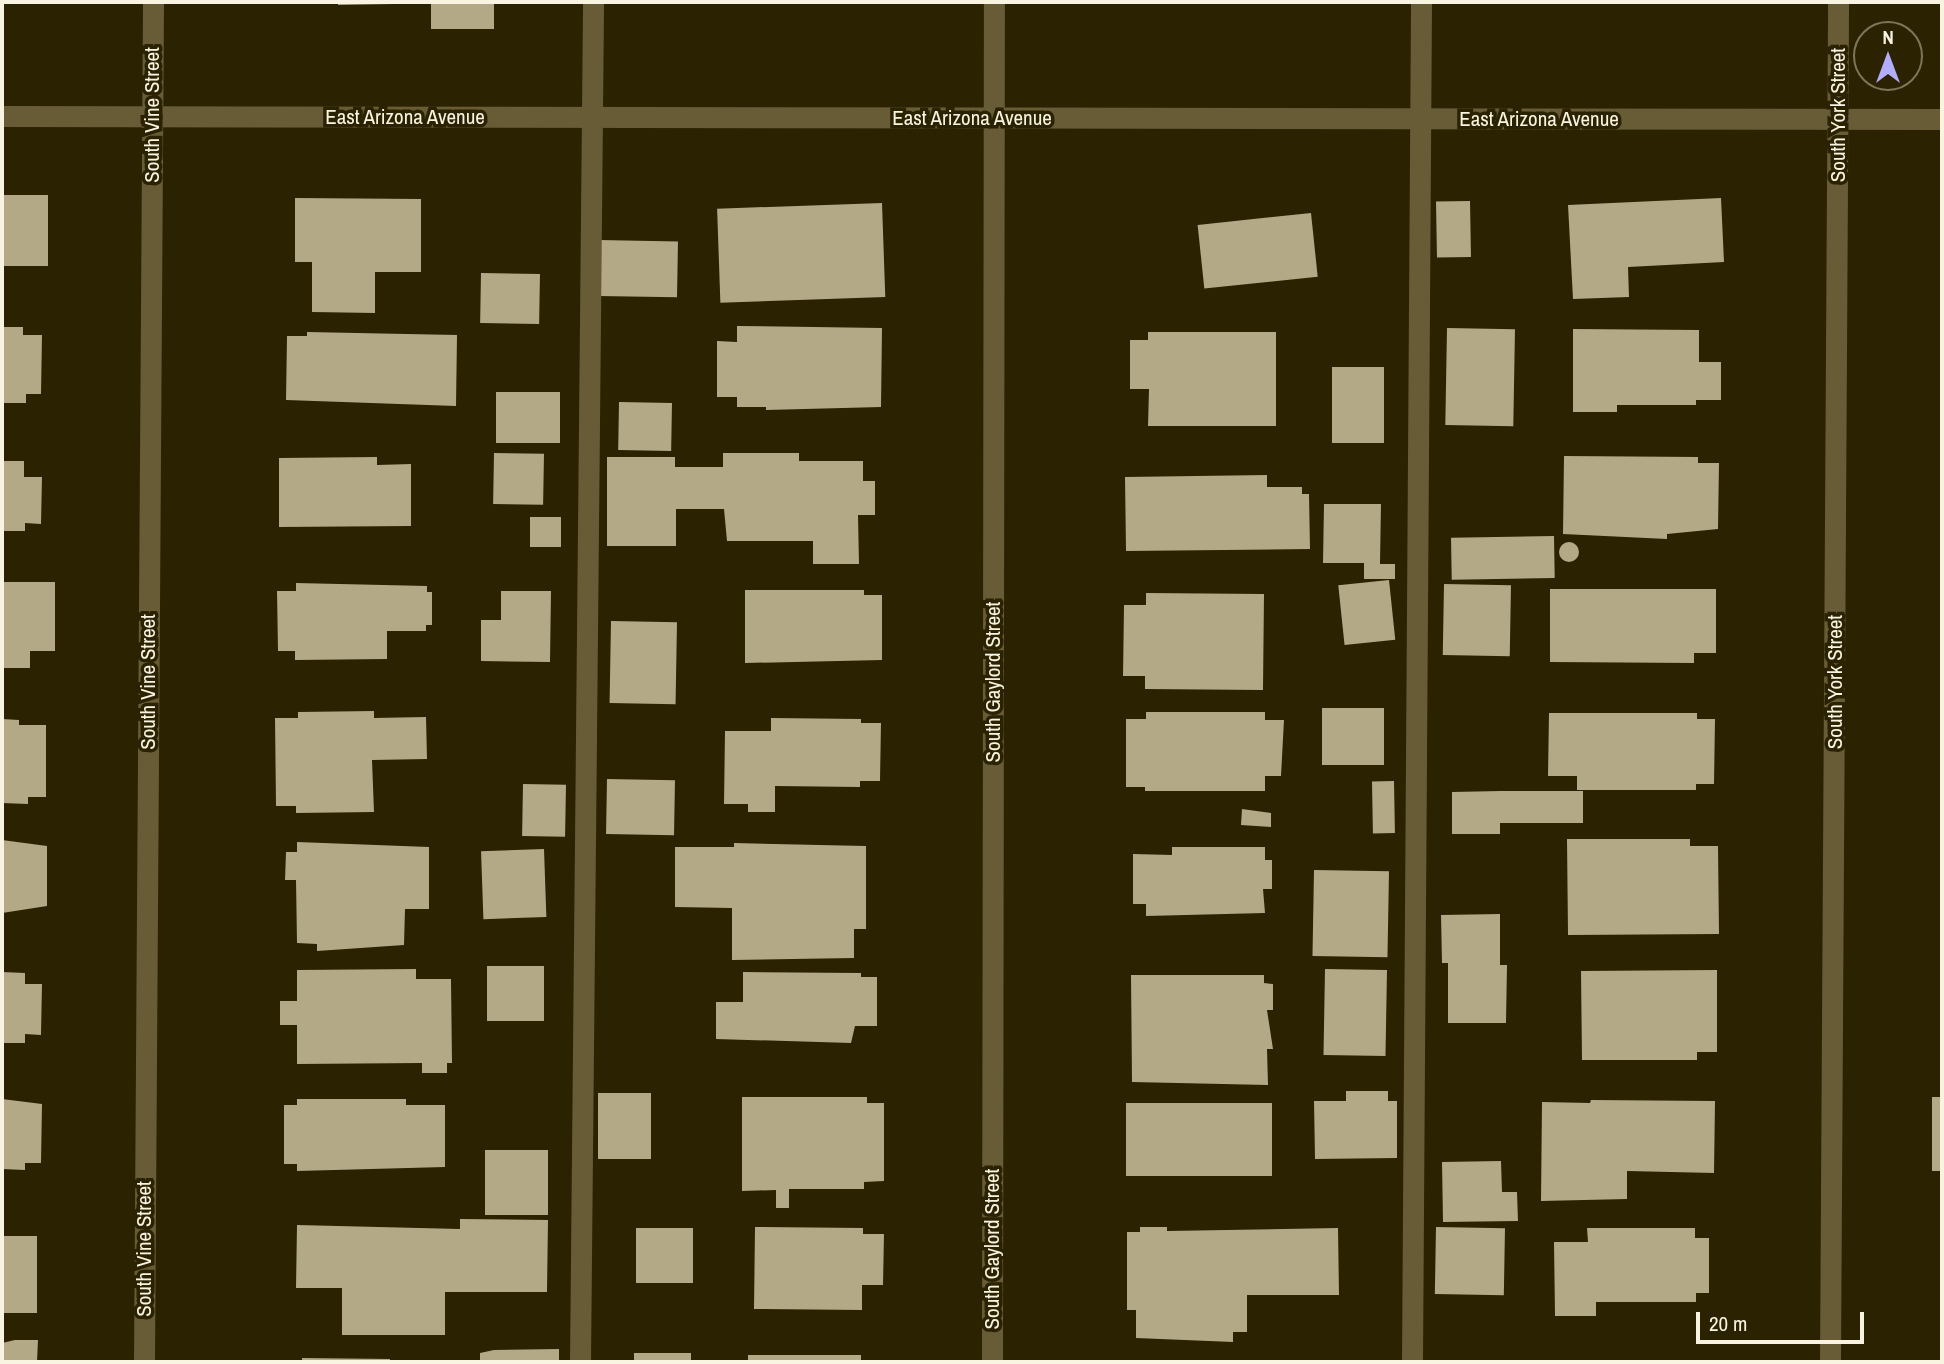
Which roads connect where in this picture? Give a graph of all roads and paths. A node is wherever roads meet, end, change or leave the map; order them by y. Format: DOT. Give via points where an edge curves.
graph roads {
  1 [pos="153,2"];
  2 [pos="593,2"];
  3 [pos="994,2"];
  4 [pos="1421,2"];
  5 [pos="1838,2"];
  6 [pos="2,116"];
  7 [pos="152,116"];
  8 [pos="593,117"];
  9 [pos="994,118"];
  10 [pos="1420,119"];
  11 [pos="1839,119"];
  12 [pos="1942,119"];
  13 [pos="144,1362"];
  14 [pos="580,1362"];
  15 [pos="992,1362"];
  16 [pos="1412,1362"];
  17 [pos="1830,1362"];
  1 -- 7 [label="street, South Vine Street"];
  2 -- 8 [label="street"];
  3 -- 9 [label="street, South Gaylord Street"];
  4 -- 10 [label="street"];
  5 -- 11 [label="street, South York Street"];
  6 -- 7 [label="street, East Arizona Avenue"];
  7 -- 8 [label="street, East Arizona Avenue"];
  7 -- 13 [label="street, South Vine Street"];
  8 -- 9 [label="street, East Arizona Avenue"];
  8 -- 14 [label="street"];
  9 -- 10 [label="street, East Arizona Avenue"];
  9 -- 15 [label="street, South Gaylord Street"];
  10 -- 11 [label="street, East Arizona Avenue"];
  10 -- 16 [label="street"];
  11 -- 12 [label="street, East Arizona Avenue"];
  11 -- 17 [label="street, South York Street"];
}
